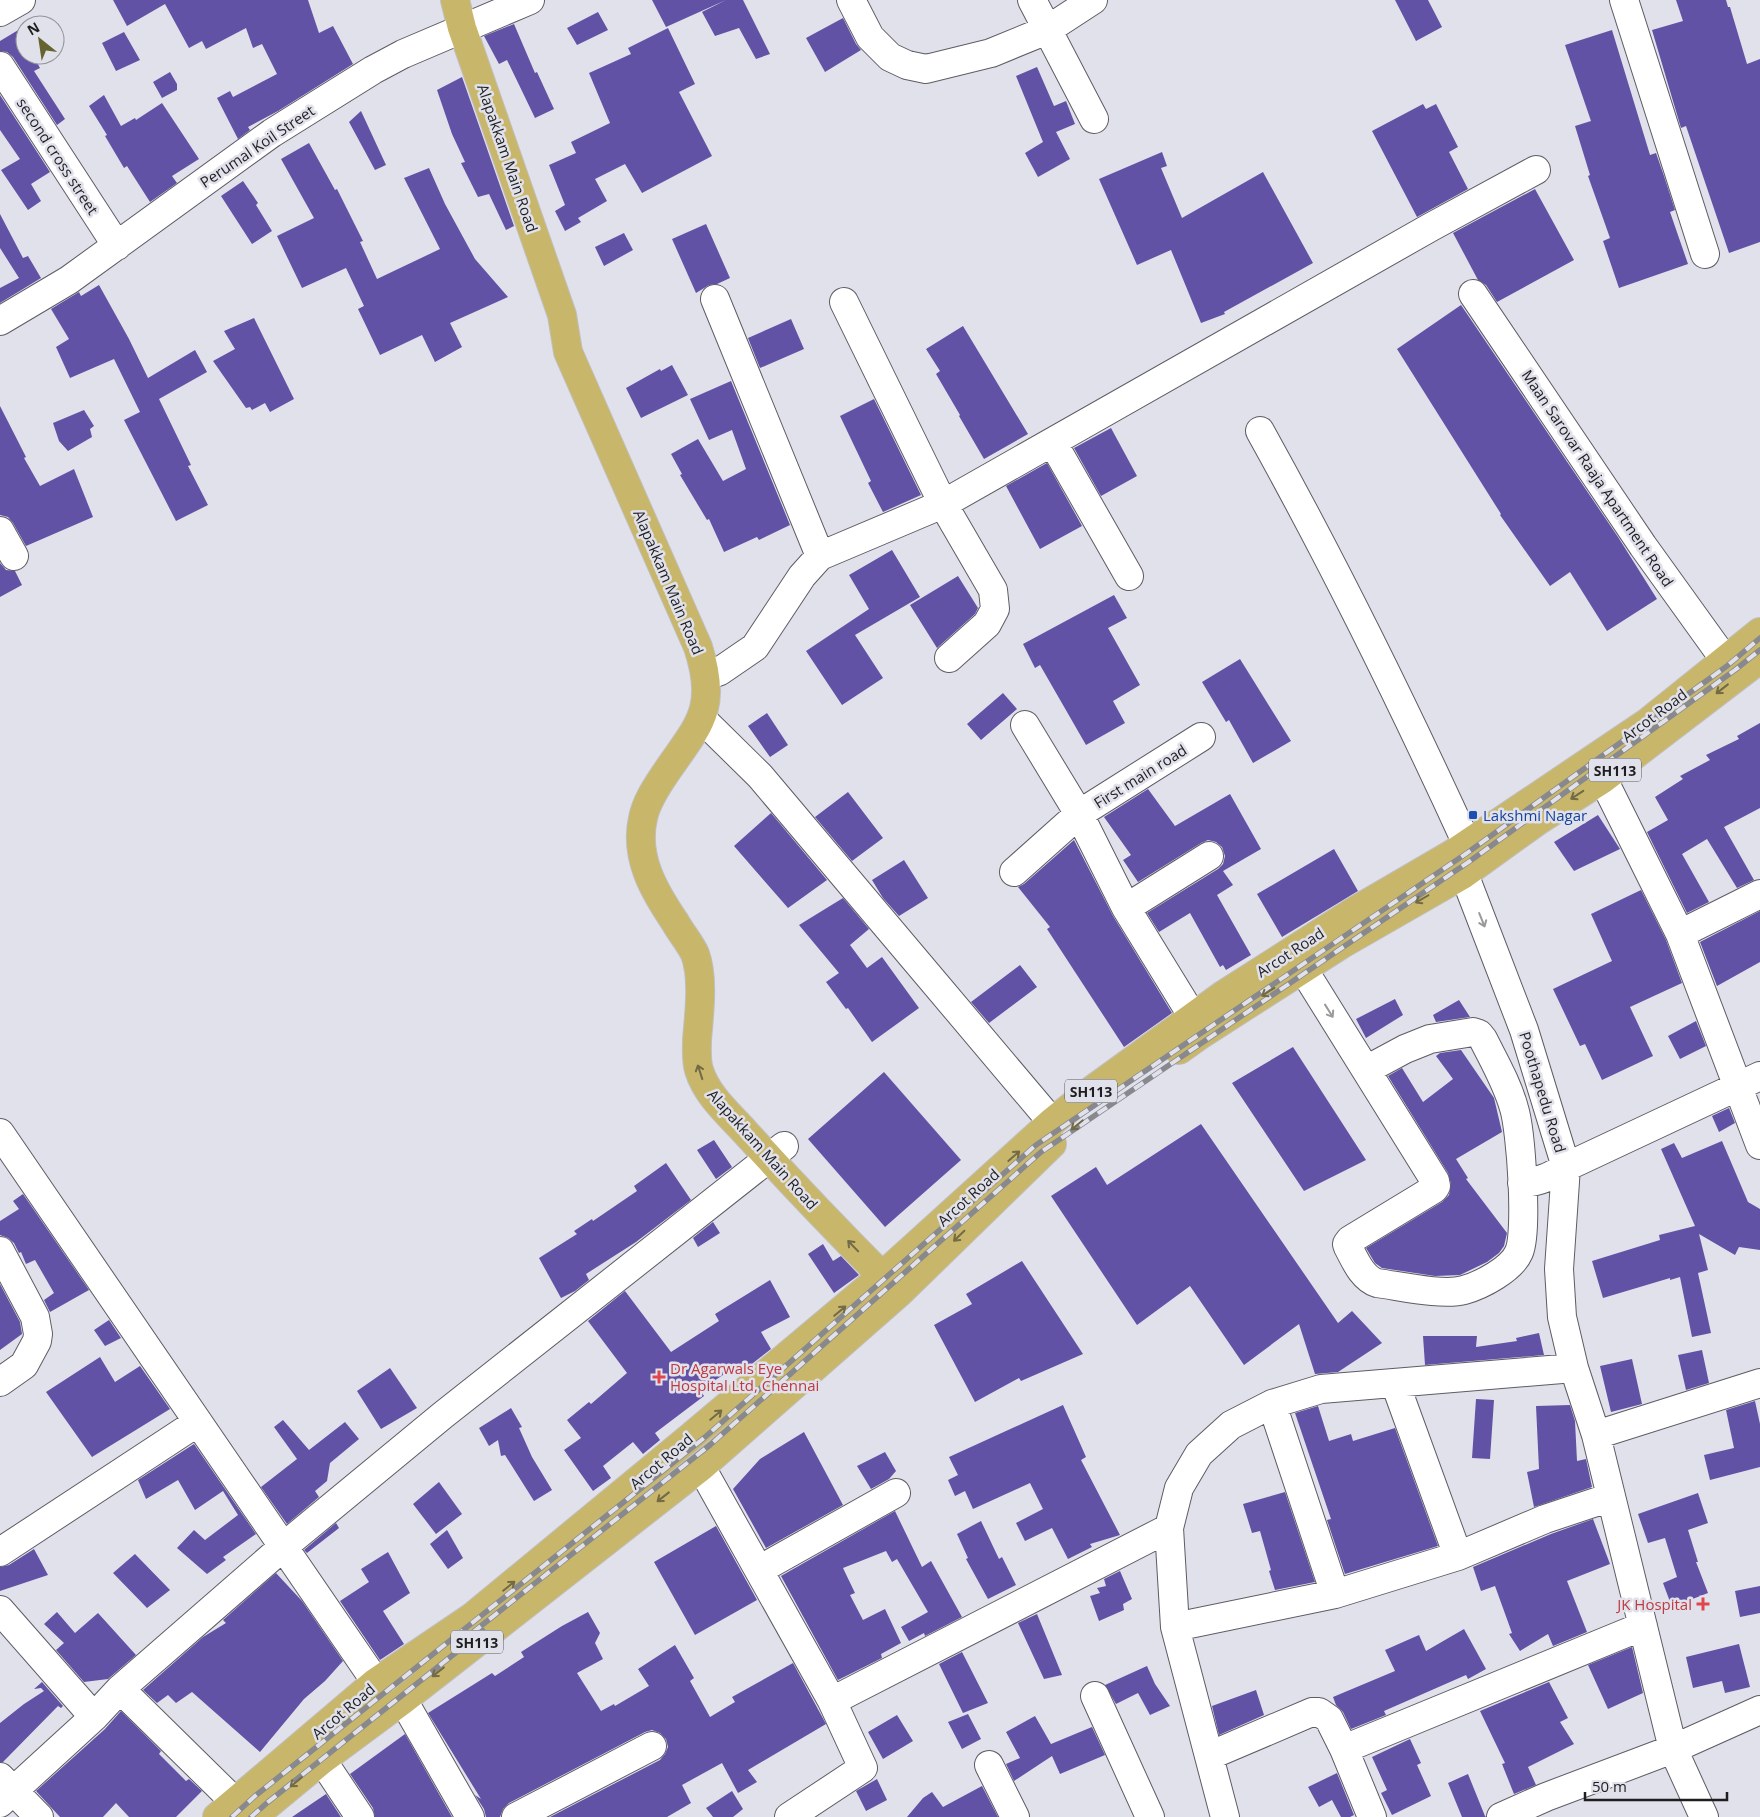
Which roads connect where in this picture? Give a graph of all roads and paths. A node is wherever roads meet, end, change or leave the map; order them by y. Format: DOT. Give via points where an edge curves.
graph roads {
  1 [pos="21,0"];
  2 [pos="455,0"];
  3 [pos="530,0"];
  4 [pos="851,0"];
  5 [pos="1032,0"];
  6 [pos="1093,0"];
  7 [pos="1624,0"];
  8 [pos="0,12"];
  9 [pos="462,28"];
  10 [pos="1047,30"];
  11 [pos="0,66"];
  12 [pos="1094,119"];
  13 [pos="1536,170"];
  14 [pos="117,246"];
  15 [pos="1705,254"];
  16 [pos="1473,294"];
  17 [pos="715,299"];
  18 [pos="844,302"];
  19 [pos="0,321"];
  20 [pos="1260,431"];
  21 [pos="1054,443"];
  22 [pos="944,504"];
  23 [pos="0,531"];
  24 [pos="14,556"];
  25 [pos="820,556"];
  26 [pos="1129,576"];
  27 [pos="1760,632"];
  28 [pos="949,658"];
  29 [pos="1760,659"];
  30 [pos="1725,660"];
  31 [pos="713,674"];
  32 [pos="707,724"];
  33 [pos="1026,725"];
  34 [pos="1201,737"];
  35 [pos="1603,778"];
  36 [pos="1079,814"];
  37 [pos="1467,844"];
  38 [pos="1209,856"];
  39 [pos="1014,872"];
  40 [pos="1464,874"];
  41 [pos="1760,894"];
  42 [pos="1126,908"];
  43 [pos="1680,934"];
  44 [pos="1303,969"];
  45 [pos="1194,1017"];
  46 [pos="1366,1070"];
  47 [pos="1749,1081"];
  48 [pos="1052,1122"];
  49 [pos="1,1138"];
  50 [pos="1760,1145"];
  51 [pos="776,1152"];
  52 [pos="1566,1167"];
  53 [pos="1522,1183"];
  54 [pos="0,1251"];
  55 [pos="897,1278"];
  56 [pos="1574,1368"];
  57 [pos="0,1382"];
  58 [pos="1395,1383"];
  59 [pos="1760,1383"];
  60 [pos="1272,1404"];
  61 [pos="198,1422"];
  62 [pos="1596,1435"];
  63 [pos="702,1467"];
  64 [pos="896,1493"];
  65 [pos="1610,1497"];
  66 [pos="1170,1528"];
  67 [pos="284,1547"];
  68 [pos="0,1552"];
  69 [pos="1458,1556"];
  70 [pos="759,1570"];
  71 [pos="1335,1594"];
  72 [pos="0,1610"];
  73 [pos="1643,1626"];
  74 [pos="1174,1627"];
  75 [pos="376,1682"];
  76 [pos="120,1688"];
  77 [pos="1095,1696"];
  78 [pos="403,1700"];
  79 [pos="832,1701"];
  80 [pos="1760,1710"];
  81 [pos="94,1717"];
  82 [pos="652,1746"];
  83 [pos="1344,1749"];
  84 [pos="1674,1749"];
  85 [pos="1209,1756"];
  86 [pos="322,1760"];
  87 [pos="989,1764"];
  88 [pos="4,1790"];
  89 [pos="1551,1807"];
  90 [pos="234,1812"];
  91 [pos="39,1817"];
  92 [pos="360,1817"];
  93 [pos="470,1817"];
  94 [pos="516,1817"];
  95 [pos="789,1817"];
  96 [pos="1015,1817"];
  97 [pos="1150,1817"];
  98 [pos="1225,1817"];
  99 [pos="1372,1817"];
  100 [pos="1501,1817"];
  101 [pos="1704,1817"];
  1 -- 8 [label="street"];
  2 -- 9 [label="main road, Alapakkam Main Road"];
  3 -- 9 [label="street, Perumal Koil Street"];
  4 -- 10 [label="street" via="870,37 890,57 926,69 992,52"];
  5 -- 10 [label="street"];
  6 -- 10 [label="street"];
  7 -- 15 [label="street"];
  9 -- 14 [label="street, Perumal Koil Street" via="403,54 298,116"];
  9 -- 31 [label="main road, Alapakkam Main Road" via="562,315 568,352 698,648"];
  10 -- 12 [label="street"];
  11 -- 14 [label="street, second cross street"];
  13 -- 21 [label="street"];
  14 -- 19 [label="street, Perumal Koil Street" via="63,284"];
  16 -- 30 [label="street, Maan Sarovar Raaja Apartment Road" via="1643,546"];
  17 -- 25 [label="street"];
  18 -- 22 [label="street"];
  20 -- 37 [label="street" via="1321,542 1417,734"];
  21 -- 22 [label="street"];
  21 -- 26 [label="street"];
  22 -- 25 [label="street"];
  22 -- 28 [label="street" via="993,590 995,609 987,624"];
  23 -- 24 [label="street"];
  25 -- 31 [label="street" via="802,576 755,647"];
  27 -- 30 [label="main road, Arcot Road / SH113"];
  29 -- 35 [label="main road, Arcot Road / SH113, one-way"];
  30 -- 37 [label="main road, Arcot Road / SH113" via="1648,722"];
  31 -- 32 [label="main road, Alapakkam Main Road" via="707,701"];
  32 -- 48 [label="street" via="760,776"];
  32 -- 51 [label="main road, Alapakkam Main Road" via="658,784 647,807 641,829 644,864 650,881 694,954 699,970 697,1057 701,1077 713,1097"];
  33 -- 36 [label="street"];
  34 -- 36 [label="street, First main road"];
  35 -- 40 [label="main road, Arcot Road / SH113, one-way"];
  35 -- 43 [label="street"];
  36 -- 39 [label="street, First main road"];
  36 -- 42 [label="street, First main road"];
  37 -- 45 [label="main road, Arcot Road / SH113" via="1356,910"];
  38 -- 42 [label="street"];
  40 -- 44 [label="main road, Arcot Road / SH113, one-way"];
  40 -- 52 [label="street, Poothapedu Road, one-way" via="1524,1030"];
  41 -- 43 [label="street"];
  42 -- 45 [label="street, First main road"];
  43 -- 47 [label="street"];
  44 -- 46 [label="street, one-way"];
  44 -- 55 [label="main road, Arcot Road / SH113, one-way" via="1200,1035 1072,1129"];
  45 -- 48 [label="main road, Arcot Road / SH113"];
  46 -- 53 [label="street" via="1430,1039 1473,1032 1479,1034 1506,1084 1515,1110"];
  46 -- 53 [label="street" via="1436,1186 1347,1244 1368,1279 1436,1291 1462,1291 1502,1271 1514,1262 1520,1251"];
  47 -- 50 [label="street"];
  47 -- 52 [label="street, Poothapedu Road"];
  55 -- 48 [label="main road, Arcot Road / SH113, one-way"];
  49 -- 61 [label="street"];
  51 -- 55 [label="main road, Alapakkam Main Road"];
  51 -- 67 [label="street" via="443,1415"];
  52 -- 53 [label="street" via="1550,1177"];
  52 -- 56 [label="street" via="1559,1269 1562,1317"];
  54 -- 57 [label="street" via="35,1317 38,1342 24,1365"];
  55 -- 63 [label="main road, Arcot Road / SH113"];
  75 -- 55 [label="main road, Arcot Road / SH113, one-way" via="472,1616 681,1445"];
  56 -- 58 [label="street"];
  56 -- 62 [label="street"];
  58 -- 60 [label="street" via="1321,1389"];
  58 -- 69 [label="street"];
  59 -- 62 [label="street"];
  60 -- 66 [label="street" via="1230,1425 1199,1454 1179,1488"];
  60 -- 71 [label="street"];
  61 -- 67 [label="street"];
  61 -- 68 [label="street"];
  62 -- 65 [label="street"];
  63 -- 70 [label="street"];
  63 -- 78 [label="main road, Arcot Road / SH113, one-way"];
  64 -- 70 [label="street"];
  65 -- 69 [label="street" via="1545,1519"];
  65 -- 73 [label="street"];
  66 -- 74 [label="street"];
  66 -- 79 [label="street"];
  67 -- 75 [label="street"];
  67 -- 76 [label="street"];
  69 -- 71 [label="street"];
  70 -- 79 [label="street"];
  71 -- 74 [label="street"];
  72 -- 81 [label="street"];
  73 -- 83 [label="street"];
  73 -- 84 [label="street"];
  74 -- 85 [label="street"];
  75 -- 90 [label="main road, Arcot Road / SH113"];
  76 -- 81 [label="street"];
  76 -- 90 [label="street"];
  77 -- 97 [label="street"];
  78 -- 86 [label="main road, Arcot Road / SH113"];
  78 -- 93 [label="street"];
  79 -- 95 [label="street" via="863,1768"];
  80 -- 84 [label="street"];
  81 -- 88 [label="street"];
  82 -- 94 [label="street"];
  83 -- 85 [label="street" via="1329,1719 1319,1712 1312,1712"];
  83 -- 99 [label="street"];
  84 -- 89 [label="street"];
  84 -- 101 [label="street"];
  85 -- 98 [label="street"];
  86 -- 90 [label="main road, Arcot Road / SH113, one-way"];
  86 -- 92 [label="street"];
  87 -- 96 [label="street"];
  88 -- 91 [label="street"];
  89 -- 100 [label="street"];
}
